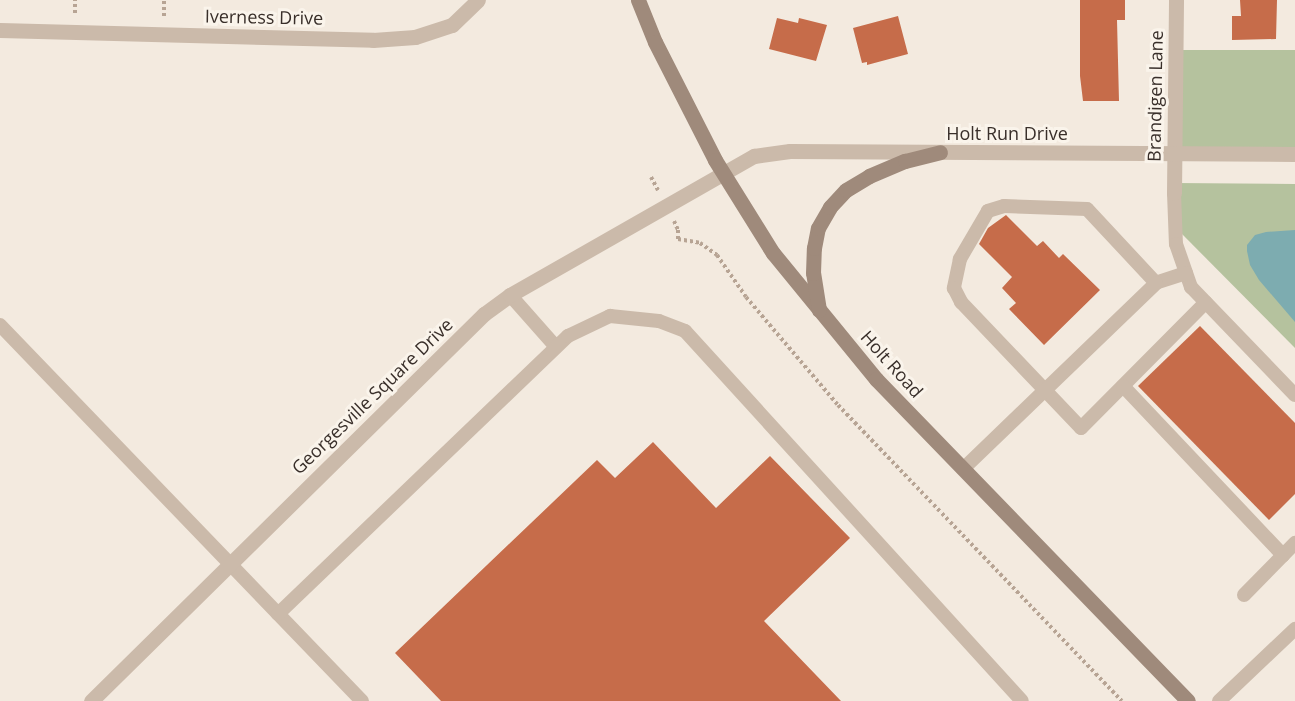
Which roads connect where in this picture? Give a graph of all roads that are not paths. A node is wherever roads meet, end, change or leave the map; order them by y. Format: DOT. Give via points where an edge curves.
graph roads {
  1 [pos="478,0"];
  2 [pos="638,0"];
  3 [pos="1176,0"];
  4 [pos="0,30"];
  5 [pos="940,152"];
  6 [pos="1174,154"];
  7 [pos="1295,154"];
  8 [pos="722,172"];
  9 [pos="1174,193"];
  10 [pos="1186,273"];
  11 [pos="1156,284"];
  12 [pos="510,295"];
  13 [pos="1206,302"];
  14 [pos="819,310"];
  15 [pos="0,326"];
  16 [pos="556,347"];
  17 [pos="1122,386"];
  18 [pos="1046,391"];
  19 [pos="1295,395"];
  20 [pos="963,469"];
  21 [pos="1295,543"];
  22 [pos="1282,555"];
  23 [pos="229,563"];
  24 [pos="1244,595"];
  25 [pos="278,614"];
  26 [pos="1295,628"];
  27 [pos="91,701"];
  28 [pos="362,701"];
  29 [pos="1022,701"];
  30 [pos="1188,701"];
  31 [pos="1219,701"];
  1 -- 4 [label="street, Iverness Drive" via="452,25 416,37 373,40"];
  2 -- 8 [label="main road, Holt Road" via="655,42"];
  3 -- 6 [label="street, Brandigen Lane"];
  5 -- 6 [label="street, Holt Run Drive"];
  5 -- 8 [label="street, Holt Run Drive" via="790,151 754,156"];
  5 -- 14 [label="main road" via="870,176 846,190 830,207 818,228 814,248 813,273"];
  6 -- 7 [label="street, Holt Run Drive"];
  6 -- 9 [label="street, Brandigen Lane"];
  8 -- 12 [label="street, Georgesville Square Drive"];
  8 -- 14 [label="main road, Holt Road" via="772,253"];
  9 -- 10 [label="lane" via="1176,244"];
  10 -- 11 [label="lane"];
  10 -- 13 [label="lane" via="1191,287"];
  11 -- 18 [label="lane"];
  11 -- 18 [label="lane" via="1087,209 1004,206 988,211 960,259 954,288 961,302"];
  12 -- 16 [label="lane"];
  12 -- 23 [label="street, Georgesville Square Drive" via="484,314"];
  13 -- 17 [label="lane"];
  13 -- 19 [label="lane"];
  14 -- 20 [label="main road, Holt Road" via="876,379"];
  15 -- 23 [label="lane"];
  16 -- 25 [label="lane"];
  16 -- 29 [label="lane" via="568,336 610,315 659,321 685,331"];
  17 -- 18 [label="lane" via="1081,428"];
  17 -- 22 [label="lane"];
  18 -- 20 [label="lane"];
  20 -- 30 [label="main road, Holt Road"];
  21 -- 22 [label="lane"];
  22 -- 24 [label="lane"];
  23 -- 25 [label="lane"];
  23 -- 27 [label="street, Georgesville Square Drive"];
  25 -- 28 [label="lane"];
  26 -- 31 [label="lane"];
}
